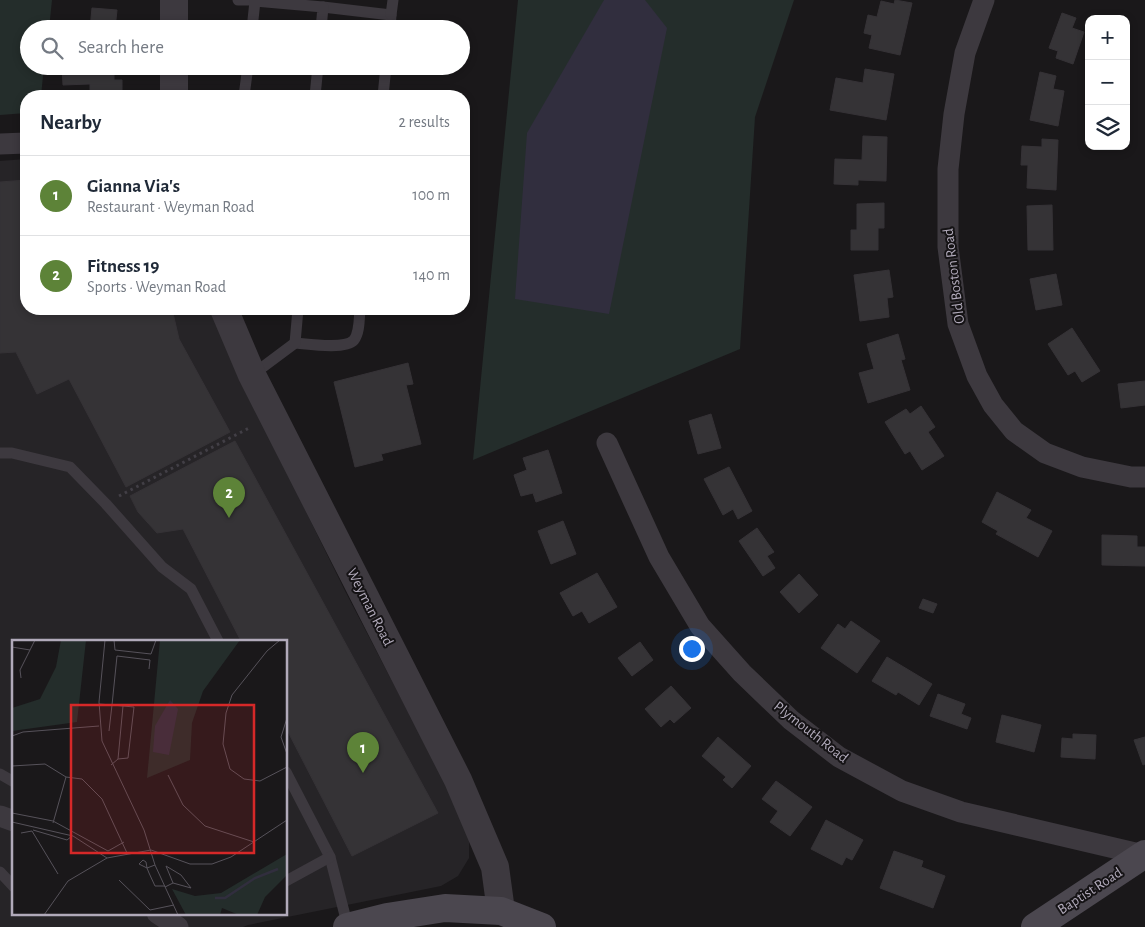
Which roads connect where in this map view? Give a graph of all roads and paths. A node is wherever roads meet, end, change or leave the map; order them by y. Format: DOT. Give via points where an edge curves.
graph roads {
  1 [pos="174,0"];
  2 [pos="238,0"];
  3 [pos="255,0"];
  4 [pos="393,0"];
  5 [pos="984,0"];
  6 [pos="323,6"];
  7 [pos="391,15"];
  8 [pos="174,20"];
  9 [pos="253,20"];
  10 [pos="322,20"];
  11 [pos="391,20"];
  12 [pos="174,75"];
  13 [pos="247,75"];
  14 [pos="317,75"];
  15 [pos="385,75"];
  16 [pos="174,90"];
  17 [pos="245,90"];
  18 [pos="316,90"];
  19 [pos="384,90"];
  20 [pos="20,142"];
  21 [pos="0,144"];
  22 [pos="227,315"];
  23 [pos="297,315"];
  24 [pos="359,315"];
  25 [pos="295,343"];
  26 [pos="252,375"];
  27 [pos="272,416"];
  28 [pos="607,443"];
  29 [pos="0,453"];
  30 [pos="1145,477"];
  31 [pos="136,488"];
  32 [pos="217,640"];
  33 [pos="0,774"];
  34 [pos="288,776"];
  35 [pos="12,781"];
  36 [pos="1144,855"];
  37 [pos="330,857"];
  38 [pos="0,872"];
  39 [pos="288,881"];
  40 [pos="12,885"];
  41 [pos="158,914"];
  42 [pos="503,919"];
  43 [pos="178,927"];
  44 [pos="348,927"];
  45 [pos="542,927"];
  46 [pos="1035,927"];
  1 -- 8 [label="street"];
  2 -- 3 [label="lane"];
  3 -- 6 [label="lane"];
  3 -- 9 [label="lane"];
  4 -- 7 [label="lane"];
  5 -- 30 [label="street, Old Boston Road" via="965,53 948,169 948,248 958,324 977,376 1014,431 1045,453 1082,467"];
  6 -- 7 [label="lane"];
  6 -- 10 [label="lane"];
  7 -- 11 [label="lane"];
  12 -- 16 [label="street"];
  13 -- 17 [label="lane"];
  14 -- 18 [label="lane"];
  15 -- 19 [label="lane"];
  20 -- 21 [label="street"];
  22 -- 26 [label="street, Weyman Road"];
  23 -- 25 [label="lane"];
  24 -- 25 [label="lane" via="357,332 351,342 340,346"];
  25 -- 26 [label="lane"];
  26 -- 27 [label="street, Weyman Road"];
  27 -- 31 [label="path"];
  27 -- 42 [label="street, Weyman Road" via="458,780 495,867"];
  28 -- 36 [label="street, Plymouth Road" via="659,557 700,626 742,673 797,726 839,757 902,791 961,812"];
  29 -- 32 [label="lane" via="70,467 162,567 191,589"];
  33 -- 35 [label="lane"];
  34 -- 37 [label="lane"];
  36 -- 46 [label="main road, Baptist Road"];
  37 -- 39 [label="lane"];
  37 -- 44 [label="lane"];
  38 -- 40 [label="lane"];
  41 -- 43 [label="street"];
  42 -- 44 [label="main road" via="445,908 387,916"];
  42 -- 45 [label="main road"];
}
